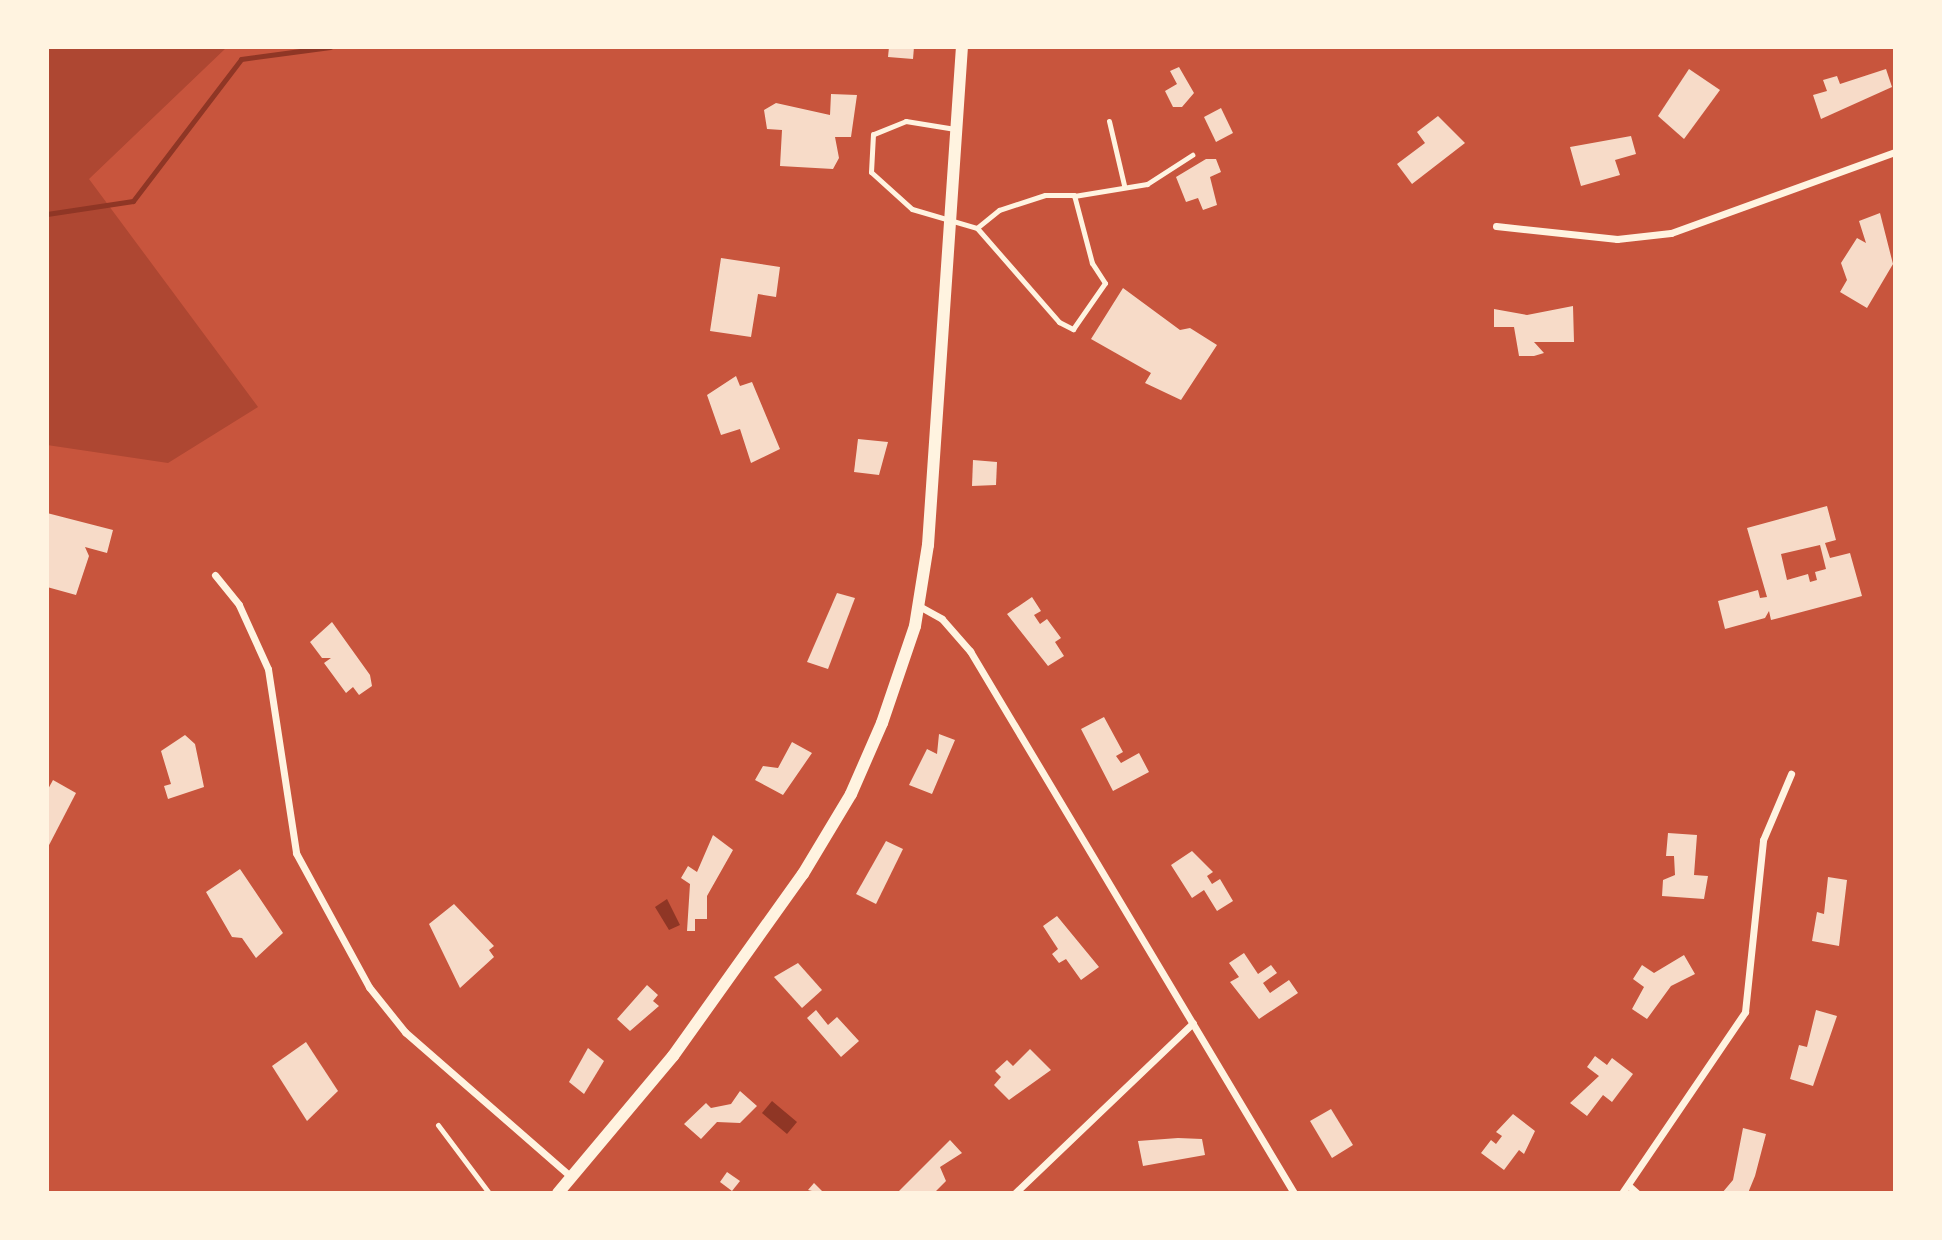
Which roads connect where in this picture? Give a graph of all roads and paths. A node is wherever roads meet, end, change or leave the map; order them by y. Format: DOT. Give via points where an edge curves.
graph roads {
  1 [pos="962,47"];
  2 [pos="1110,121"];
  3 [pos="955,129"];
  4 [pos="1895,152"];
  5 [pos="1192,155"];
  6 [pos="1124,185"];
  7 [pos="1074,196"];
  8 [pos="949,223"];
  9 [pos="1496,226"];
  10 [pos="977,228"];
  11 [pos="215,575"];
  12 [pos="919,606"];
  13 [pos="1791,774"];
  14 [pos="1193,1023"];
  15 [pos="438,1125"];
  16 [pos="571,1177"];
  17 [pos="1628,1185"];
  18 [pos="489,1193"];
  19 [pos="558,1193"];
  20 [pos="1015,1193"];
  21 [pos="1294,1193"];
  22 [pos="1622,1193"];
  23 [pos="1637,1193"];
  1 -- 3 [label="street"];
  2 -- 6 [label="lane"];
  3 -- 8 [label="street"];
  3 -- 8 [label="lane" via="906,121 873,134 871,172 886,191"];
  4 -- 9 [label="street" via="1671,233 1617,239"];
  5 -- 6 [label="lane" via="1147,184"];
  6 -- 7 [label="lane"];
  7 -- 10 [label="lane" via="1045,195 999,210"];
  7 -- 10 [label="lane" via="1092,263 1105,283 1073,329 1059,322"];
  8 -- 10 [label="lane"];
  8 -- 12 [label="street"];
  11 -- 16 [label="street" via="239,605 268,670 296,853 369,987 405,1032"];
  12 -- 14 [label="street" via="942,619 970,651"];
  12 -- 16 [label="street" via="851,794 803,874 673,1056"];
  13 -- 17 [label="street" via="1763,840 1745,1013"];
  14 -- 20 [label="street"];
  14 -- 21 [label="street"];
  15 -- 18 [label="lane"];
  16 -- 19 [label="street"];
  17 -- 22 [label="street"];
  17 -- 23 [label="street"];
}
